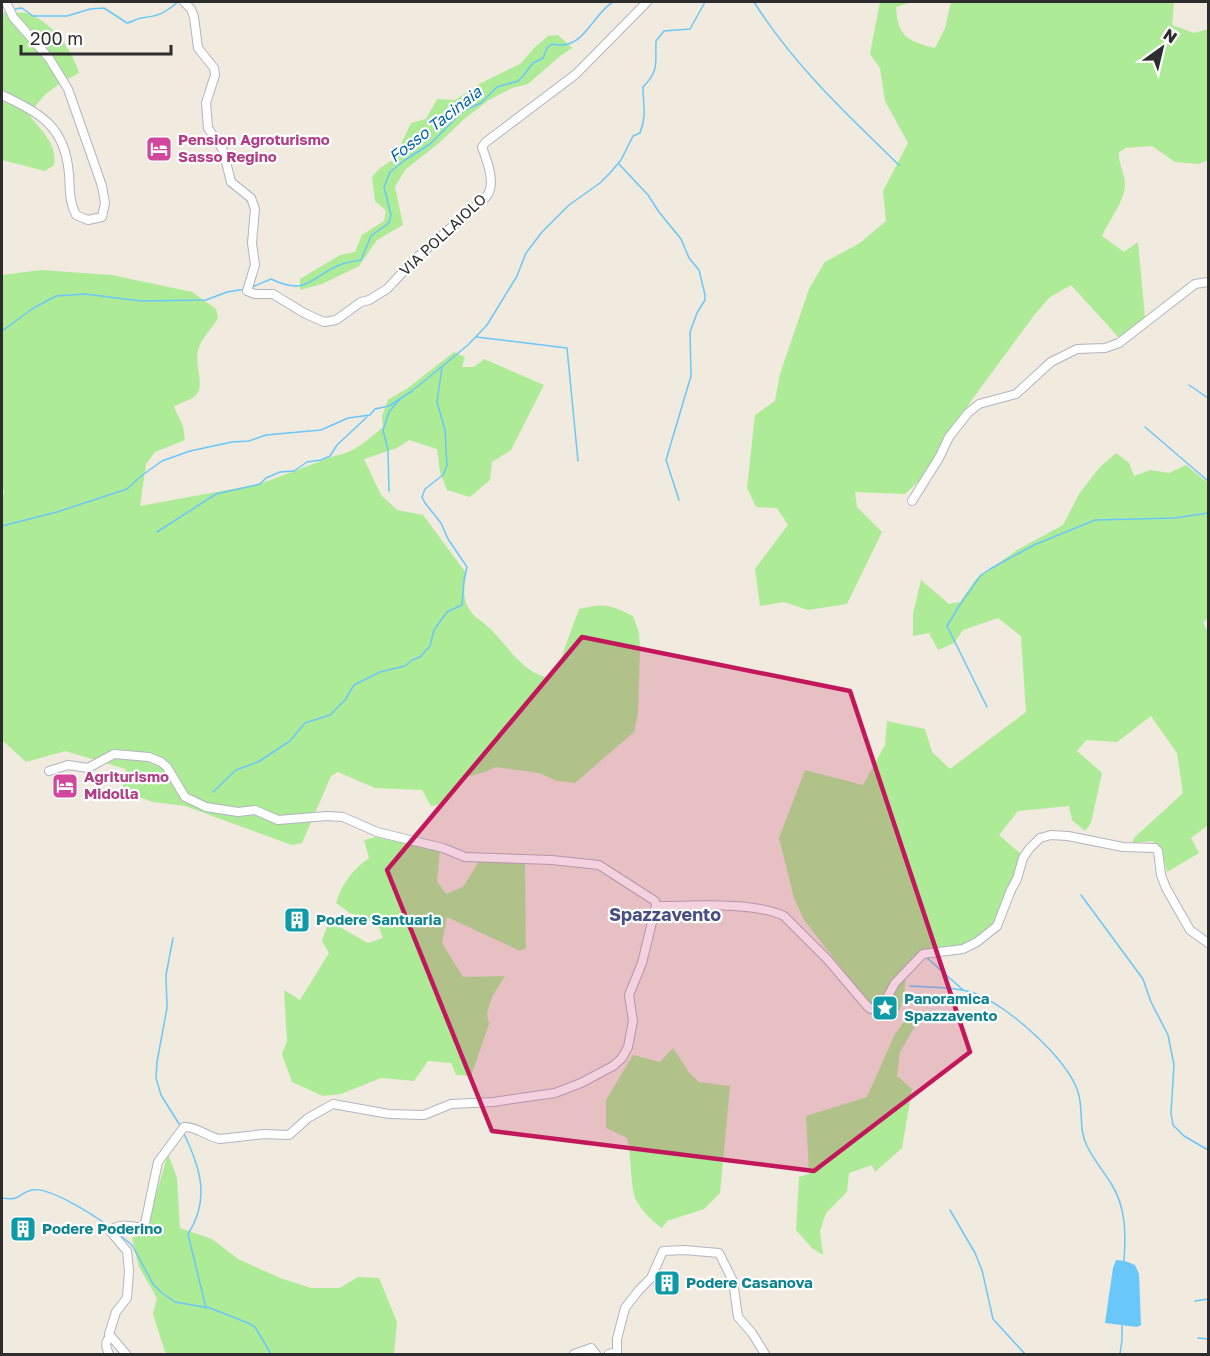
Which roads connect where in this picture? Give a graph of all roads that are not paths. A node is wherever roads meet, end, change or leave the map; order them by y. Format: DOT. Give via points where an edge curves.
graph roads {
  1 [pos="6,2"];
  2 [pos="184,2"];
  3 [pos="647,2"];
  4 [pos="2,95"];
  5 [pos="1209,282"];
  6 [pos="912,501"];
  7 [pos="49,771"];
  8 [pos="656,904"];
  9 [pos="1209,943"];
  10 [pos="110,1337"];
  11 [pos="109,1354"];
  12 [pos="126,1354"];
  13 [pos="574,1354"];
  14 [pos="597,1354"];
  15 [pos="609,1354"];
  16 [pos="765,1354"];
  1 -- 4 [label="street" via="13,17 49,58 68,89 102,186 102,217 88,220 76,215 70,205 66,150 50,123"];
  2 -- 3 [label="street, VIA POLLAIOLO" via="194,17 198,48 216,75 206,103 208,128 222,150 231,182 251,198 255,209 255,266 247,289 255,294 273,294 324,322 336,320 387,289 486,197 491,186 482,147 486,142 576,74"];
  5 -- 6 [label="street" via="1195,284 1112,347 1077,349 1051,362 1016,394 980,404 949,437"];
  7 -- 8 [label="street" via="68,765 88,768 114,754 149,757 166,767 185,797 206,807 238,812 255,810 278,820 343,817 366,828 465,857 599,865"];
  8 -- 9 [label="street" via="775,911 828,960 867,1006 877,1009 882,1007 895,982 923,954 963,949 990,933 997,926 1029,849 1040,838 1068,836 1124,847 1155,848 1166,888 1190,930"];
  8 -- 10 [label="street" via="642,963 629,995 633,1021 628,1047 613,1066 580,1083 555,1093 451,1104 424,1115 389,1114 333,1104 289,1135 220,1139 184,1127 158,1162 146,1226 119,1226 110,1231 127,1251 129,1271 127,1298 116,1312"];
  10 -- 11 [label="street" via="106,1340"];
  10 -- 12 [label="street"];
  13 -- 14 [label="street" via="591,1348"];
  15 -- 16 [label="street" via="617,1350 616,1339 625,1308 651,1278 663,1251 684,1250 719,1253 733,1281 738,1317"];
}
